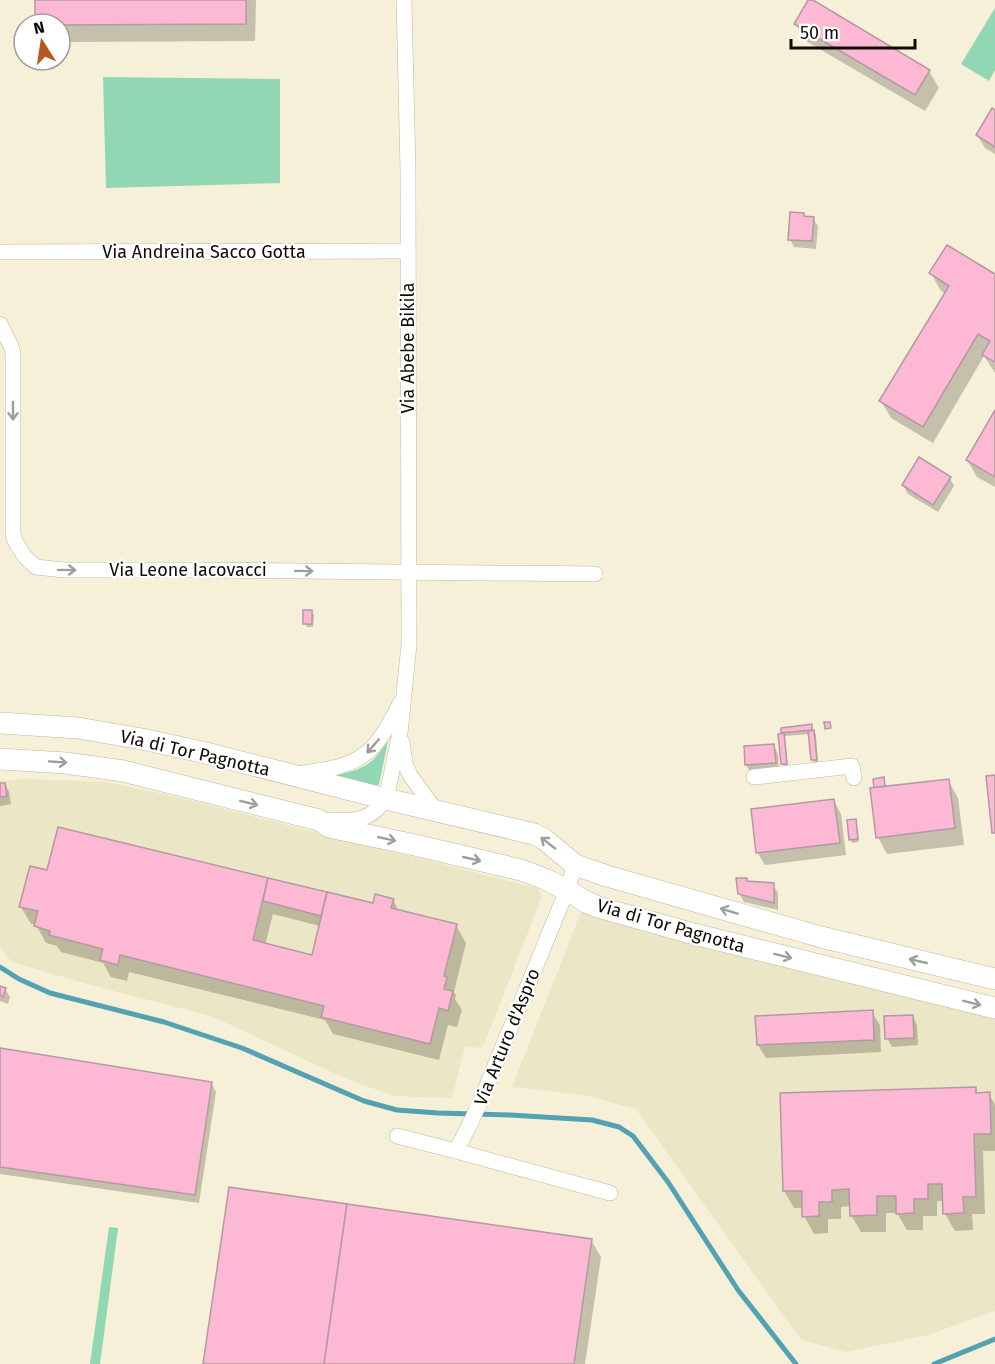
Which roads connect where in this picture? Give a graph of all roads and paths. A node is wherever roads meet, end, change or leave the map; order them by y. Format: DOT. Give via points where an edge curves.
graph roads {
  1 [pos="404,0"];
  2 [pos="408,251"];
  3 [pos="0,252"];
  4 [pos="0,324"];
  5 [pos="409,572"];
  6 [pos="595,574"];
  7 [pos="404,697"];
  8 [pos="0,723"];
  9 [pos="400,733"];
  10 [pos="0,759"];
  11 [pos="293,775"];
  12 [pos="754,777"];
  13 [pos="854,778"];
  14 [pos="386,799"];
  15 [pos="435,810"];
  16 [pos="319,820"];
  17 [pos="575,865"];
  18 [pos="567,890"];
  19 [pos="995,979"];
  20 [pos="995,1008"];
  21 [pos="397,1136"];
  22 [pos="456,1151"];
  23 [pos="610,1194"];
  1 -- 2 [label="street, Via Abebe Bikila"];
  2 -- 3 [label="street, Via Andreina Sacco Gotta"];
  2 -- 5 [label="street, Via Abebe Bikila"];
  4 -- 5 [label="street, Via Leone Iacovacci, one-way" via="13,353 13,535 24,557 36,567"];
  5 -- 6 [label="street, Via Leone Iacovacci"];
  5 -- 7 [label="street, Via Abebe Bikila"];
  7 -- 9 [label="street, Via Abebe Bikila"];
  7 -- 11 [label="street, Via Abebe Bikila, one-way" via="381,736 364,755 340,766"];
  8 -- 11 [label="street, Via di Tor Pagnotta" via="78,728 142,739"];
  9 -- 14 [label="street, Via Abebe Bikila"];
  9 -- 15 [label="street, Via Abebe Bikila" via="410,775"];
  10 -- 16 [label="street, Via di Tor Pagnotta, one-way" via="123,771"];
  11 -- 14 [label="street, Via di Tor Pagnotta"];
  12 -- 13 [label="street" via="852,766"];
  14 -- 15 [label="street, Via di Tor Pagnotta"];
  14 -- 16 [label="street, Via di Tor Pagnotta" via="364,818"];
  17 -- 15 [label="street, Via di Tor Pagnotta, one-way" via="534,834"];
  16 -- 18 [label="street, Via di Tor Pagnotta, one-way" via="329,827 521,870"];
  17 -- 18 [label="street, Via Arturo d'Aspro"];
  19 -- 17 [label="street, Via di Tor Pagnotta, one-way" via="832,940"];
  18 -- 20 [label="street, Via di Tor Pagnotta, one-way" via="598,907 694,934"];
  18 -- 22 [label="street, Via Arturo d'Aspro"];
  21 -- 22 [label="street"];
  22 -- 23 [label="street"];
}
